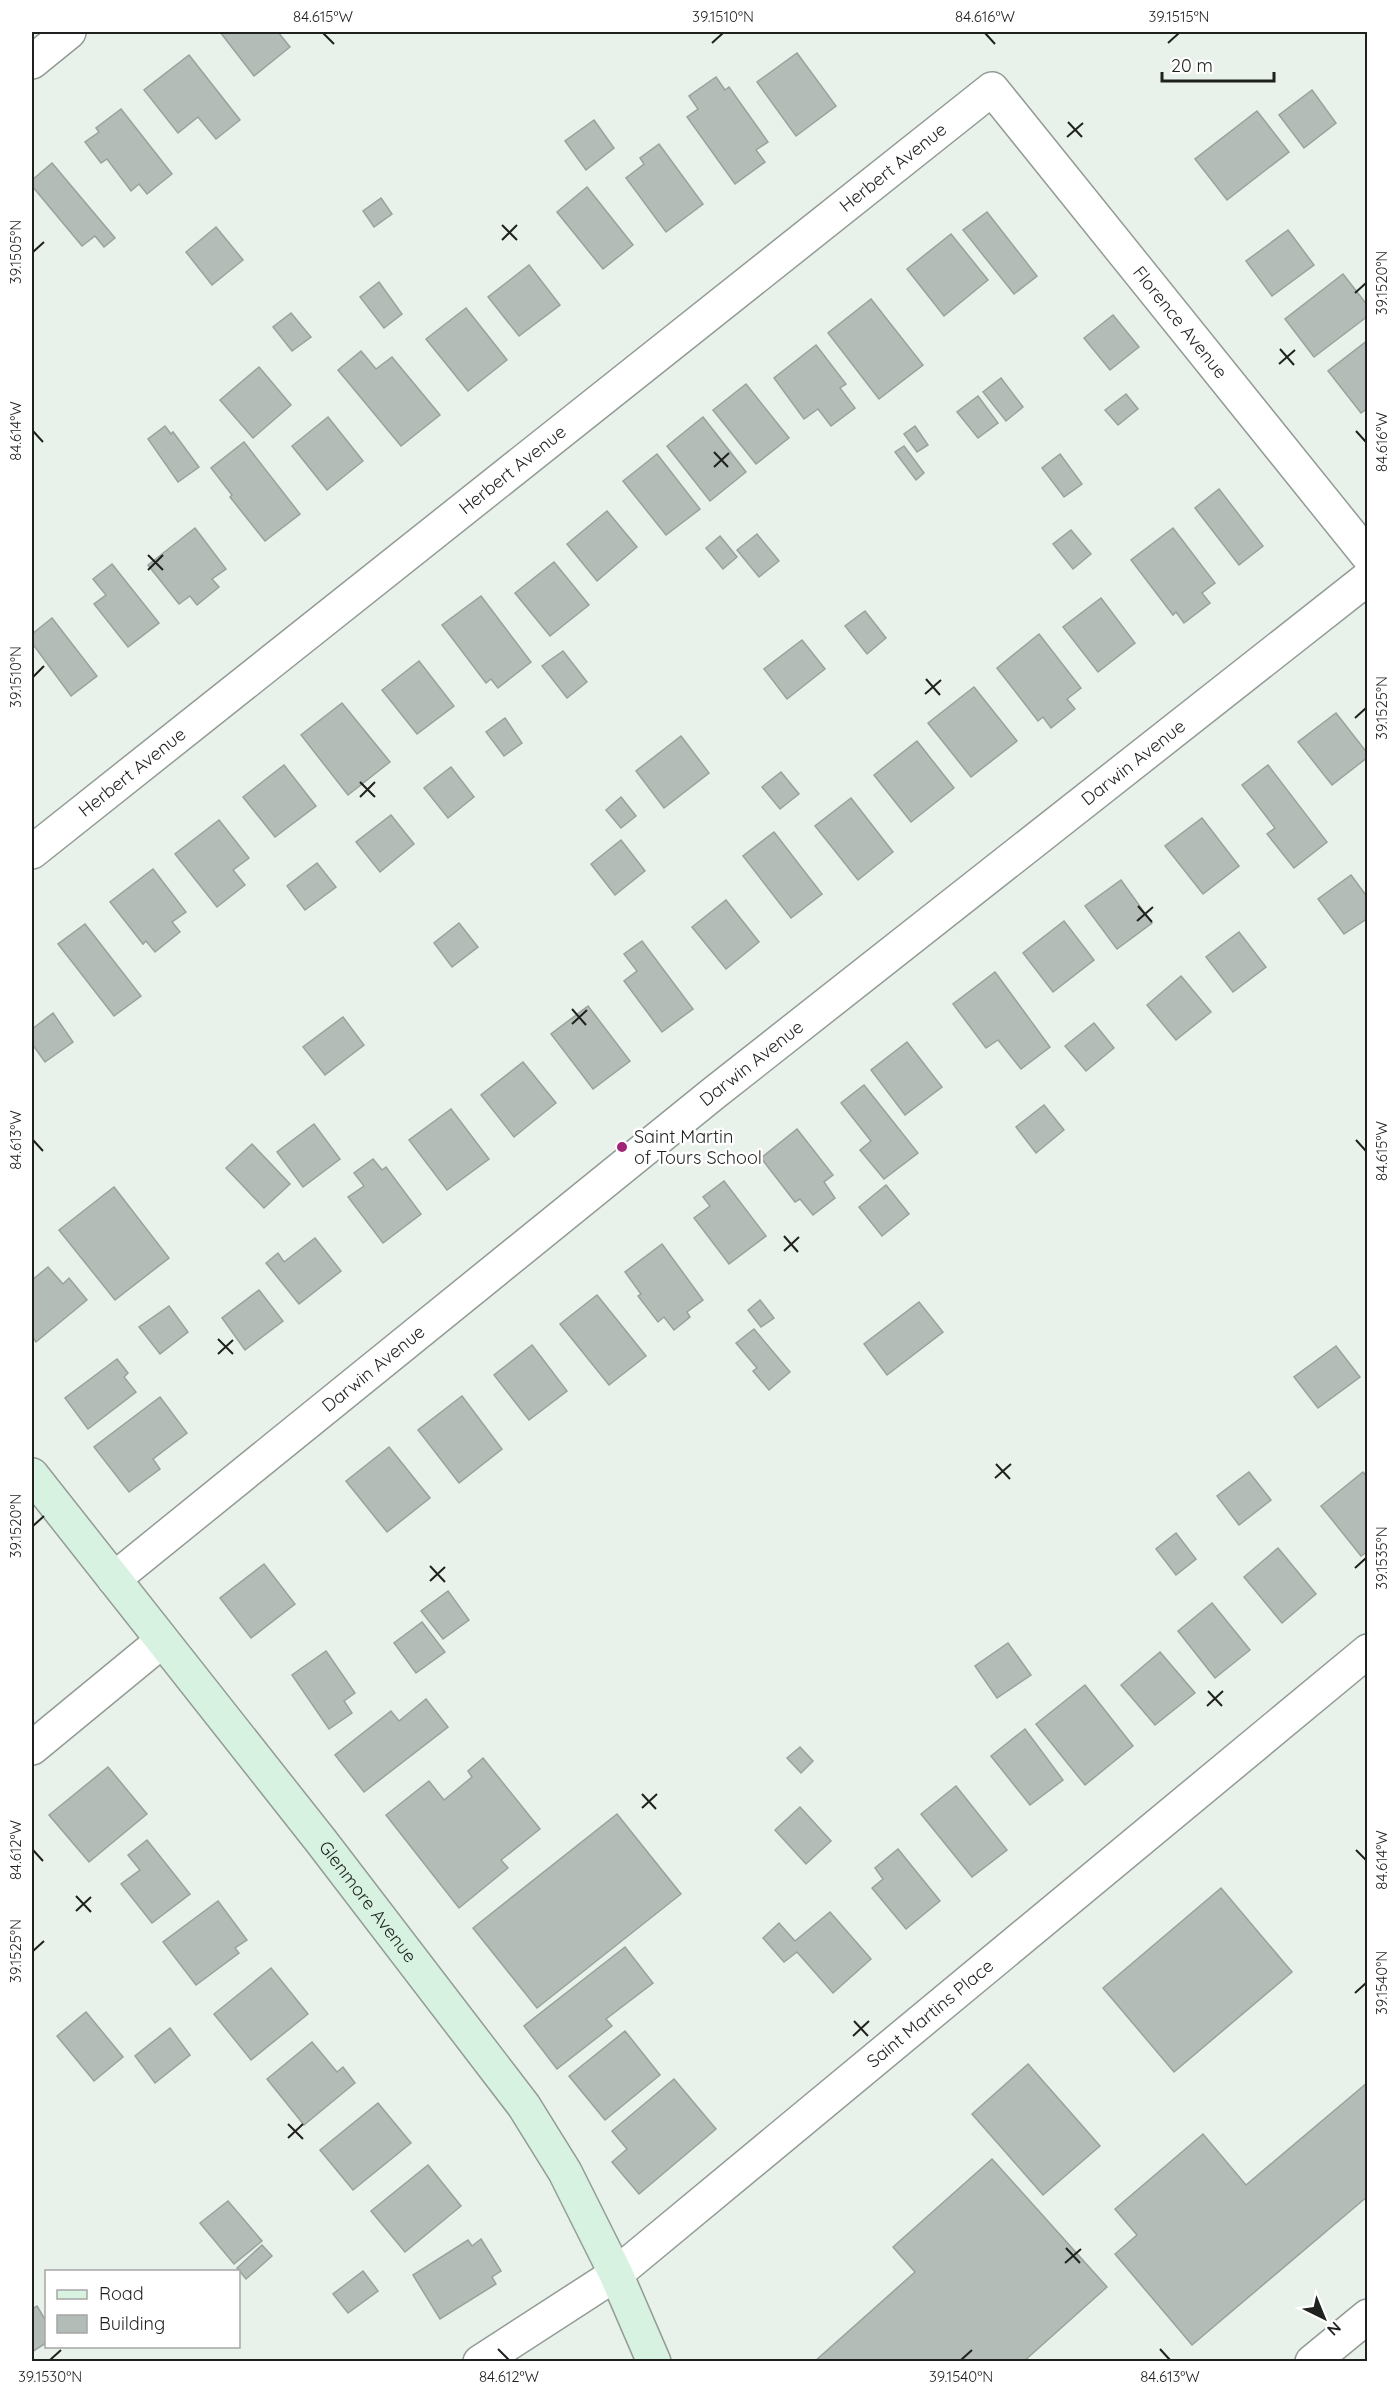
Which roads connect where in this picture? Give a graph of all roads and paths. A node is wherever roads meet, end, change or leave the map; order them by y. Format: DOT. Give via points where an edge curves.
graph roads {
  1 [pos="69,32"];
  2 [pos="32,62"];
  3 [pos="992,89"];
  4 [pos="1368,556"];
  5 [pos="1368,578"];
  6 [pos="32,852"];
  7 [pos="32,1475"];
  8 [pos="114,1579"];
  9 [pos="162,1641"];
  10 [pos="1368,1651"];
  11 [pos="32,1748"];
  12 [pos="616,2274"];
  13 [pos="1368,2316"];
  14 [pos="480,2361"];
  15 [pos="654,2361"];
  16 [pos="1312,2361"];
  1 -- 2 [label="street"];
  3 -- 4 [label="street, Florence Avenue"];
  3 -- 6 [label="street, Herbert Avenue"];
  5 -- 8 [label="street, Darwin Avenue" via="714,1093"];
  7 -- 8 [label="street, Glenmore Avenue"];
  8 -- 9 [label="street, Glenmore Avenue"];
  9 -- 11 [label="street"];
  9 -- 12 [label="street, Glenmore Avenue" via="524,2106 565,2172"];
  10 -- 12 [label="street, Saint Martins Place"];
  12 -- 14 [label="street, Saint Martins Place"];
  12 -- 15 [label="street, Glenmore Avenue"];
  13 -- 16 [label="street"];
}
